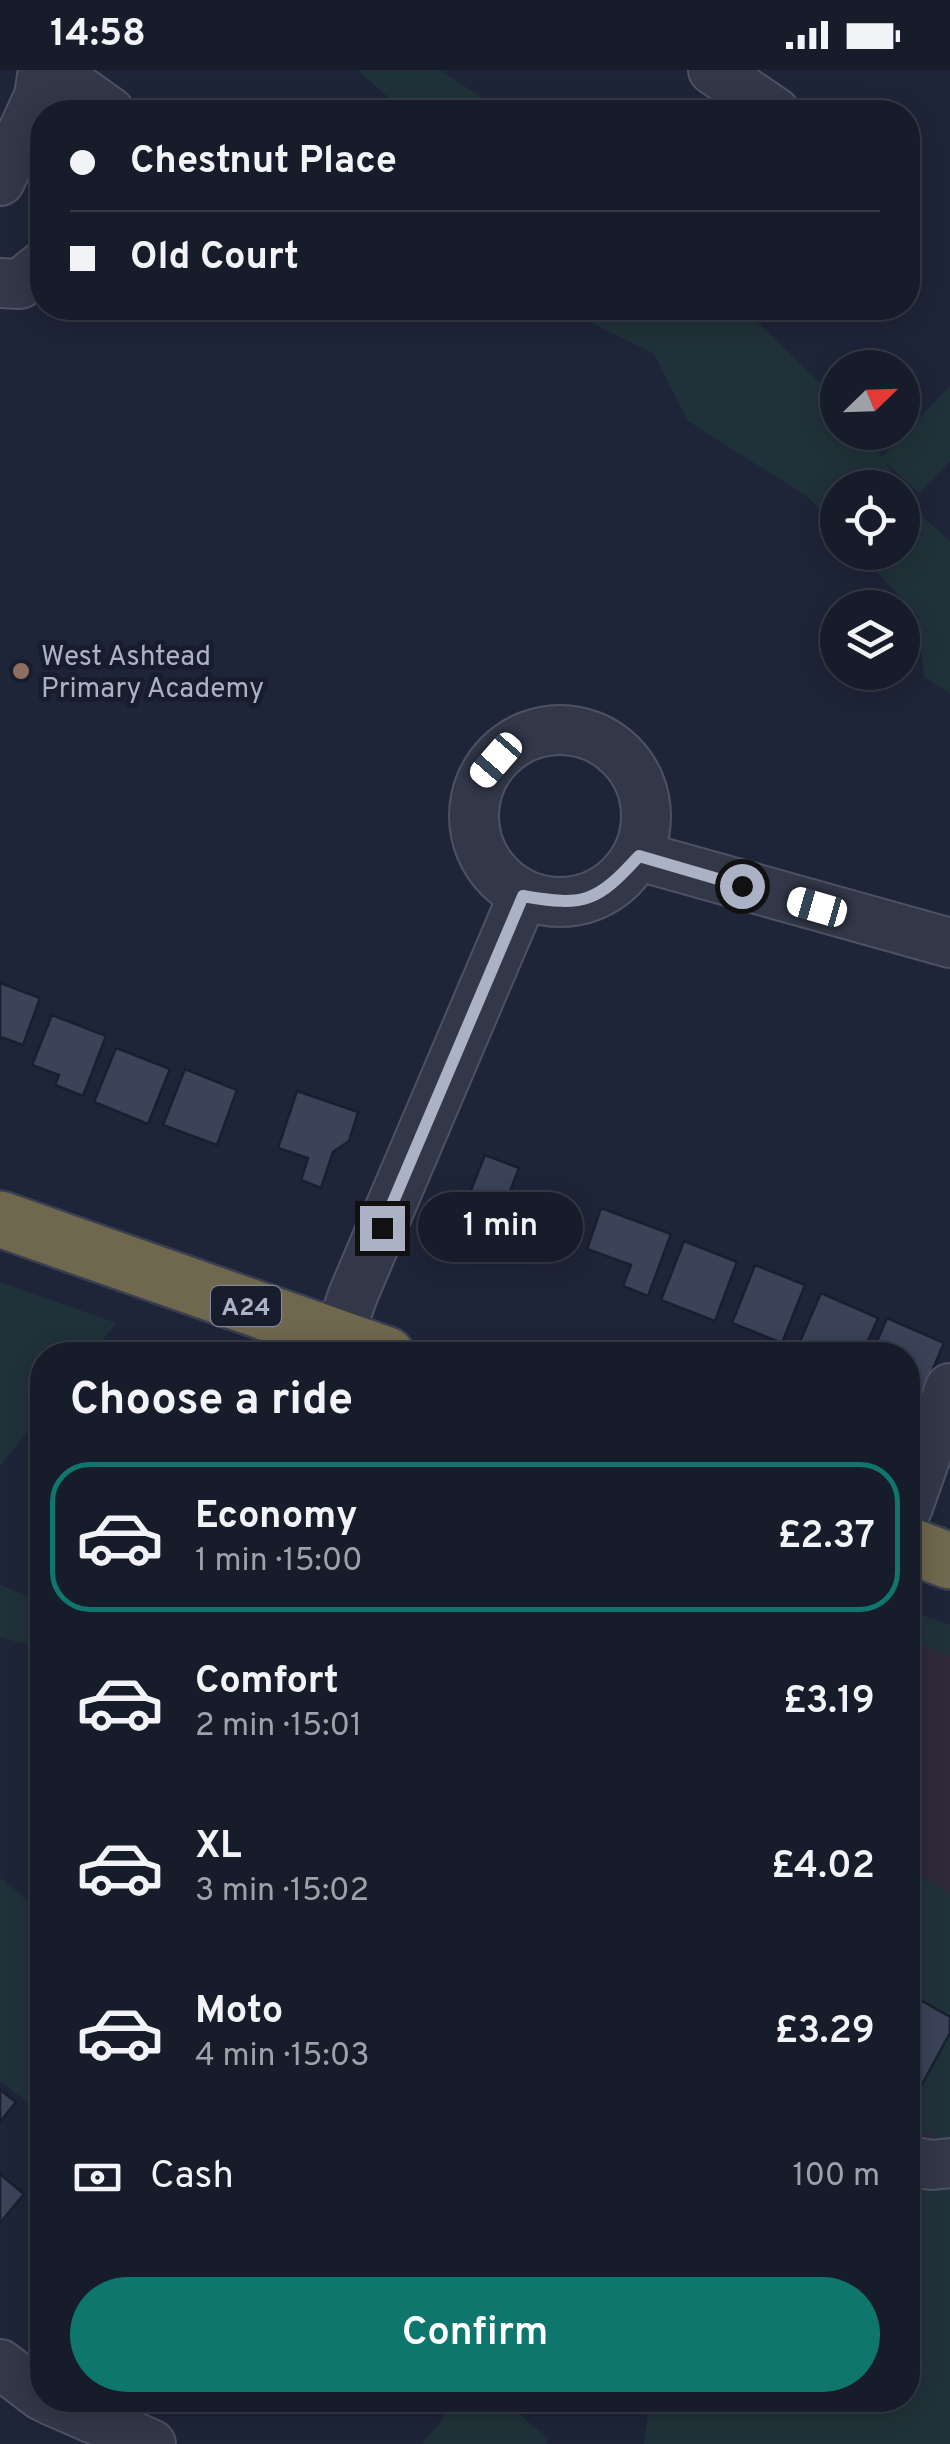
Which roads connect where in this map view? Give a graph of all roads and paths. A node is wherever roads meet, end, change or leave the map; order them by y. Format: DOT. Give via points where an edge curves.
graph roads {
  1 [pos="43,70"];
  2 [pos="51,70"];
  3 [pos="713,70"];
  4 [pos="37,100"];
  5 [pos="93,100"];
  6 [pos="757,100"];
  7 [pos="30,116"];
  8 [pos="0,181"];
  9 [pos="30,276"];
  10 [pos="0,283"];
  11 [pos="639,856"];
  12 [pos="523,896"];
  13 [pos="950,943"];
  14 [pos="0,1219"];
  15 [pos="348,1342"];
  16 [pos="361,1342"];
  17 [pos="950,1388"];
  18 [pos="920,1473"];
  19 [pos="920,1550"];
  20 [pos="950,1561"];
  21 [pos="920,2163"];
  22 [pos="950,2163"];
  23 [pos="0,2364"];
  24 [pos="30,2387"];
  25 [pos="78,2412"];
  26 [pos="152,2444"];
  1 -- 4 [label="street"];
  2 -- 5 [label="street"];
  3 -- 6 [label="street"];
  7 -- 8 [label="street"];
  9 -- 10 [label="street" via="20,284"];
  11 -- 12 [label="street" via="609,889 567,904"];
  11 -- 12 [label="street" via="648,812 634,768 599,737 554,728 510,743 481,778 472,823 488,866"];
  11 -- 13 [label="street"];
  12 -- 16 [label="street" via="353,1295"];
  14 -- 15 [label="highway, A24"];
  17 -- 18 [label="street"];
  19 -- 20 [label="highway"];
  21 -- 22 [label="street"];
  23 -- 24 [label="street"];
  25 -- 26 [label="street"];
}
